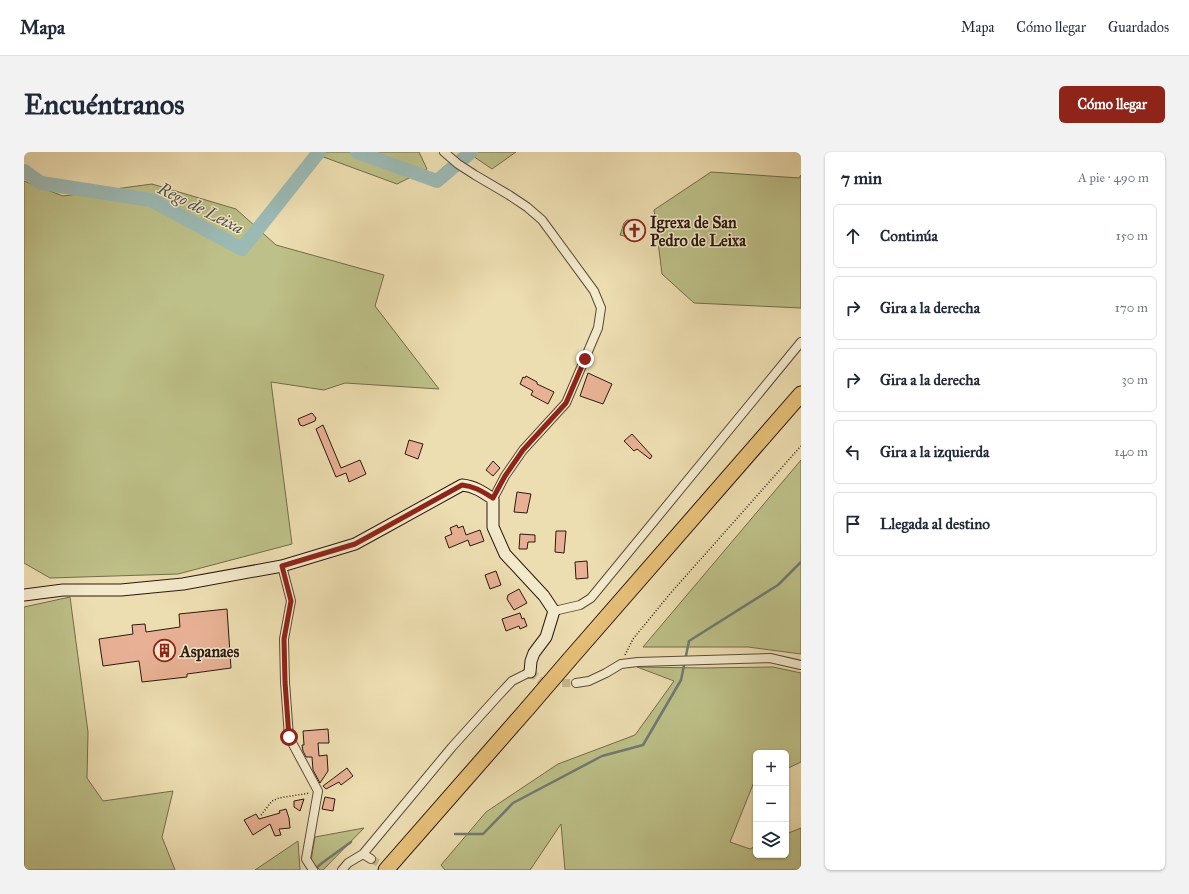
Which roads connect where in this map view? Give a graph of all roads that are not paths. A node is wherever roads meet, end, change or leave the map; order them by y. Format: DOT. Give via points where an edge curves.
graph roads {
  1 [pos="444,152"];
  2 [pos="801,342"];
  3 [pos="801,394"];
  4 [pos="493,498"];
  5 [pos="282,566"];
  6 [pos="24,595"];
  7 [pos="554,610"];
  8 [pos="801,665"];
  9 [pos="530,672"];
  10 [pos="576,683"];
  11 [pos="362,854"];
  12 [pos="371,859"];
  13 [pos="313,870"];
  14 [pos="342,870"];
  15 [pos="386,870"];
  1 -- 4 [label="street" via="458,164 527,207 542,220 594,291 601,308 598,328 566,403 523,450"];
  2 -- 7 [label="street" via="591,598 580,605"];
  3 -- 15 [label="highway, bridge"];
  4 -- 5 [label="street" via="479,489 462,485 355,544"];
  4 -- 7 [label="street" via="493,527 505,554"];
  5 -- 6 [label="street" via="183,584 121,590 63,590"];
  5 -- 13 [label="street" via="291,601 284,639 289,737 318,791 306,859"];
  7 -- 9 [label="street" via="546,637 534,653"];
  8 -- 10 [label="street" via="770,658 638,662 621,664 589,681"];
  9 -- 11 [label="street" via="512,681 452,747"];
  11 -- 12 [label="street"];
  11 -- 14 [label="street"];
}
